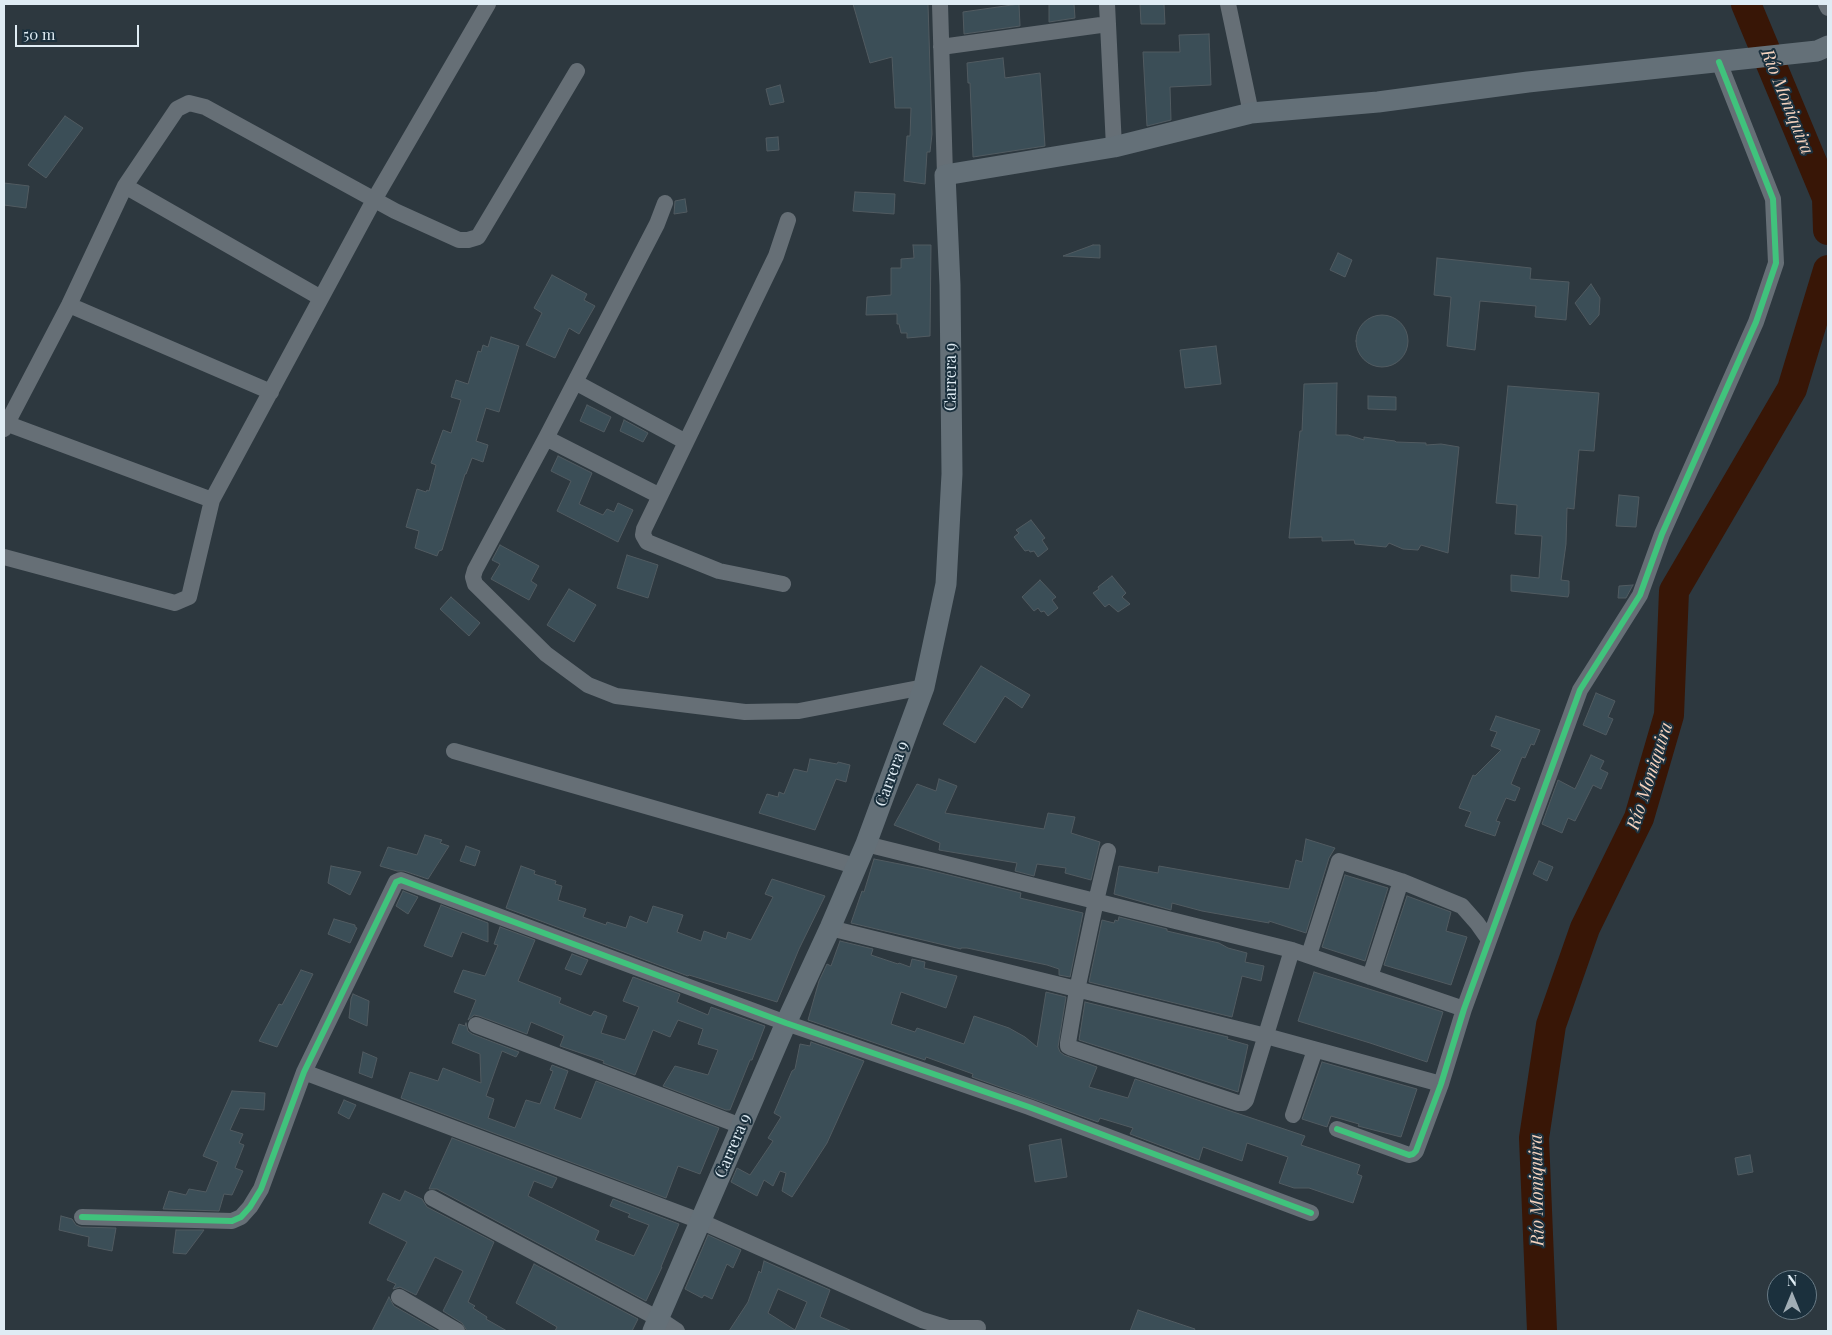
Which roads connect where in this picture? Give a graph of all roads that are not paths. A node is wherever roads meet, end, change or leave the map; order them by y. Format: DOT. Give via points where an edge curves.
graph roads {
  1 [pos="488,4"];
  2 [pos="940,4"];
  3 [pos="1107,4"];
  4 [pos="1228,4"];
  5 [pos="1826,4"];
  6 [pos="1828,8"];
  7 [pos="1108,24"];
  8 [pos="1828,46"];
  9 [pos="941,47"];
  10 [pos="1729,61"];
  11 [pos="577,71"];
  12 [pos="1251,113"];
  13 [pos="1114,147"];
  14 [pos="944,175"];
  15 [pos="125,186"];
  16 [pos="374,200"];
  17 [pos="666,203"];
  18 [pos="788,220"];
  19 [pos="321,298"];
  20 [pos="69,305"];
  21 [pos="575,382"];
  22 [pos="271,392"];
  23 [pos="6,427"];
  24 [pos="546,438"];
  25 [pos="686,442"];
  26 [pos="660,496"];
  27 [pos="212,500"];
  28 [pos="4,557"];
  29 [pos="783,584"];
  30 [pos="924,687"];
  31 [pos="454,751"];
  32 [pos="866,844"];
  33 [pos="1108,852"];
  34 [pos="855,866"];
  35 [pos="1401,881"];
  36 [pos="1096,901"];
  37 [pos="830,928"];
  38 [pos="1489,940"];
  39 [pos="1292,950"];
  40 [pos="1309,955"];
  41 [pos="1370,976"];
  42 [pos="1077,990"];
  43 [pos="1464,1008"];
  44 [pos="786,1023"];
  45 [pos="476,1025"];
  46 [pos="1266,1036"];
  47 [pos="1315,1050"];
  48 [pos="304,1072"];
  49 [pos="1441,1084"];
  50 [pos="1293,1115"];
  51 [pos="741,1126"];
  52 [pos="1337,1129"];
  53 [pos="432,1198"];
  54 [pos="1311,1213"];
  55 [pos="82,1217"];
  56 [pos="700,1221"];
  57 [pos="399,1297"];
  58 [pos="656,1325"];
  59 [pos="978,1328"];
  60 [pos="456,1331"];
  61 [pos="677,1331"];
  1 -- 16 [label="street"];
  2 -- 9 [label="street"];
  3 -- 7 [label="street"];
  4 -- 12 [label="street"];
  5 -- 6 [label="street"];
  7 -- 9 [label="street"];
  7 -- 13 [label="street"];
  8 -- 10 [label="main road" via="1817,51"];
  9 -- 14 [label="street"];
  10 -- 12 [label="main road" via="1378,102"];
  10 -- 38 [label="street" via="1773,198 1776,263 1756,322 1662,534 1640,596 1580,690"];
  11 -- 16 [label="street" via="478,237 459,240"];
  12 -- 13 [label="main road"];
  13 -- 14 [label="main road"];
  14 -- 30 [label="main road, Carrera 9" via="950,285 952,474 946,584"];
  15 -- 16 [label="street" via="177,109 189,103 205,107"];
  15 -- 19 [label="street"];
  15 -- 20 [label="street"];
  16 -- 19 [label="street"];
  17 -- 21 [label="street"];
  18 -- 25 [label="street" via="776,256"];
  19 -- 22 [label="street"];
  20 -- 22 [label="street"];
  20 -- 23 [label="street"];
  21 -- 24 [label="street"];
  21 -- 25 [label="street"];
  22 -- 27 [label="street"];
  23 -- 27 [label="street"];
  24 -- 26 [label="street"];
  24 -- 30 [label="street" via="473,577 475,584 546,654 588,685 616,696 745,712 799,711"];
  25 -- 26 [label="street"];
  26 -- 29 [label="street" via="644,529 647,542 719,571"];
  27 -- 28 [label="street" via="189,597 175,603"];
  30 -- 32 [label="main road, Carrera 9"];
  31 -- 34 [label="street"];
  32 -- 34 [label="main road, Carrera 9"];
  32 -- 36 [label="street"];
  33 -- 36 [label="street"];
  34 -- 37 [label="main road, Carrera 9"];
  35 -- 38 [label="street" via="1462,906"];
  35 -- 40 [label="street" via="1339,861"];
  35 -- 41 [label="street"];
  36 -- 39 [label="street"];
  36 -- 42 [label="street"];
  37 -- 42 [label="street"];
  37 -- 44 [label="main road, Carrera 9"];
  38 -- 43 [label="street"];
  39 -- 40 [label="street"];
  39 -- 46 [label="street"];
  40 -- 41 [label="street"];
  41 -- 43 [label="street"];
  42 -- 46 [label="street"];
  42 -- 46 [label="street" via="1068,1046 1238,1103 1246,1100"];
  43 -- 49 [label="street"];
  44 -- 48 [label="street" via="398,880"];
  44 -- 51 [label="main road, Carrera 9"];
  44 -- 54 [label="street" via="1029,1107"];
  45 -- 51 [label="street"];
  46 -- 47 [label="street"];
  47 -- 49 [label="street"];
  47 -- 50 [label="street"];
  48 -- 55 [label="street" via="261,1188 241,1217 232,1221"];
  48 -- 56 [label="street"];
  49 -- 52 [label="street" via="1413,1154"];
  51 -- 56 [label="main road, Carrera 9"];
  53 -- 58 [label="street"];
  56 -- 58 [label="main road, Carrera 9"];
  56 -- 59 [label="street" via="922,1320 948,1328"];
  57 -- 60 [label="street"];
  58 -- 61 [label="street"];
}
